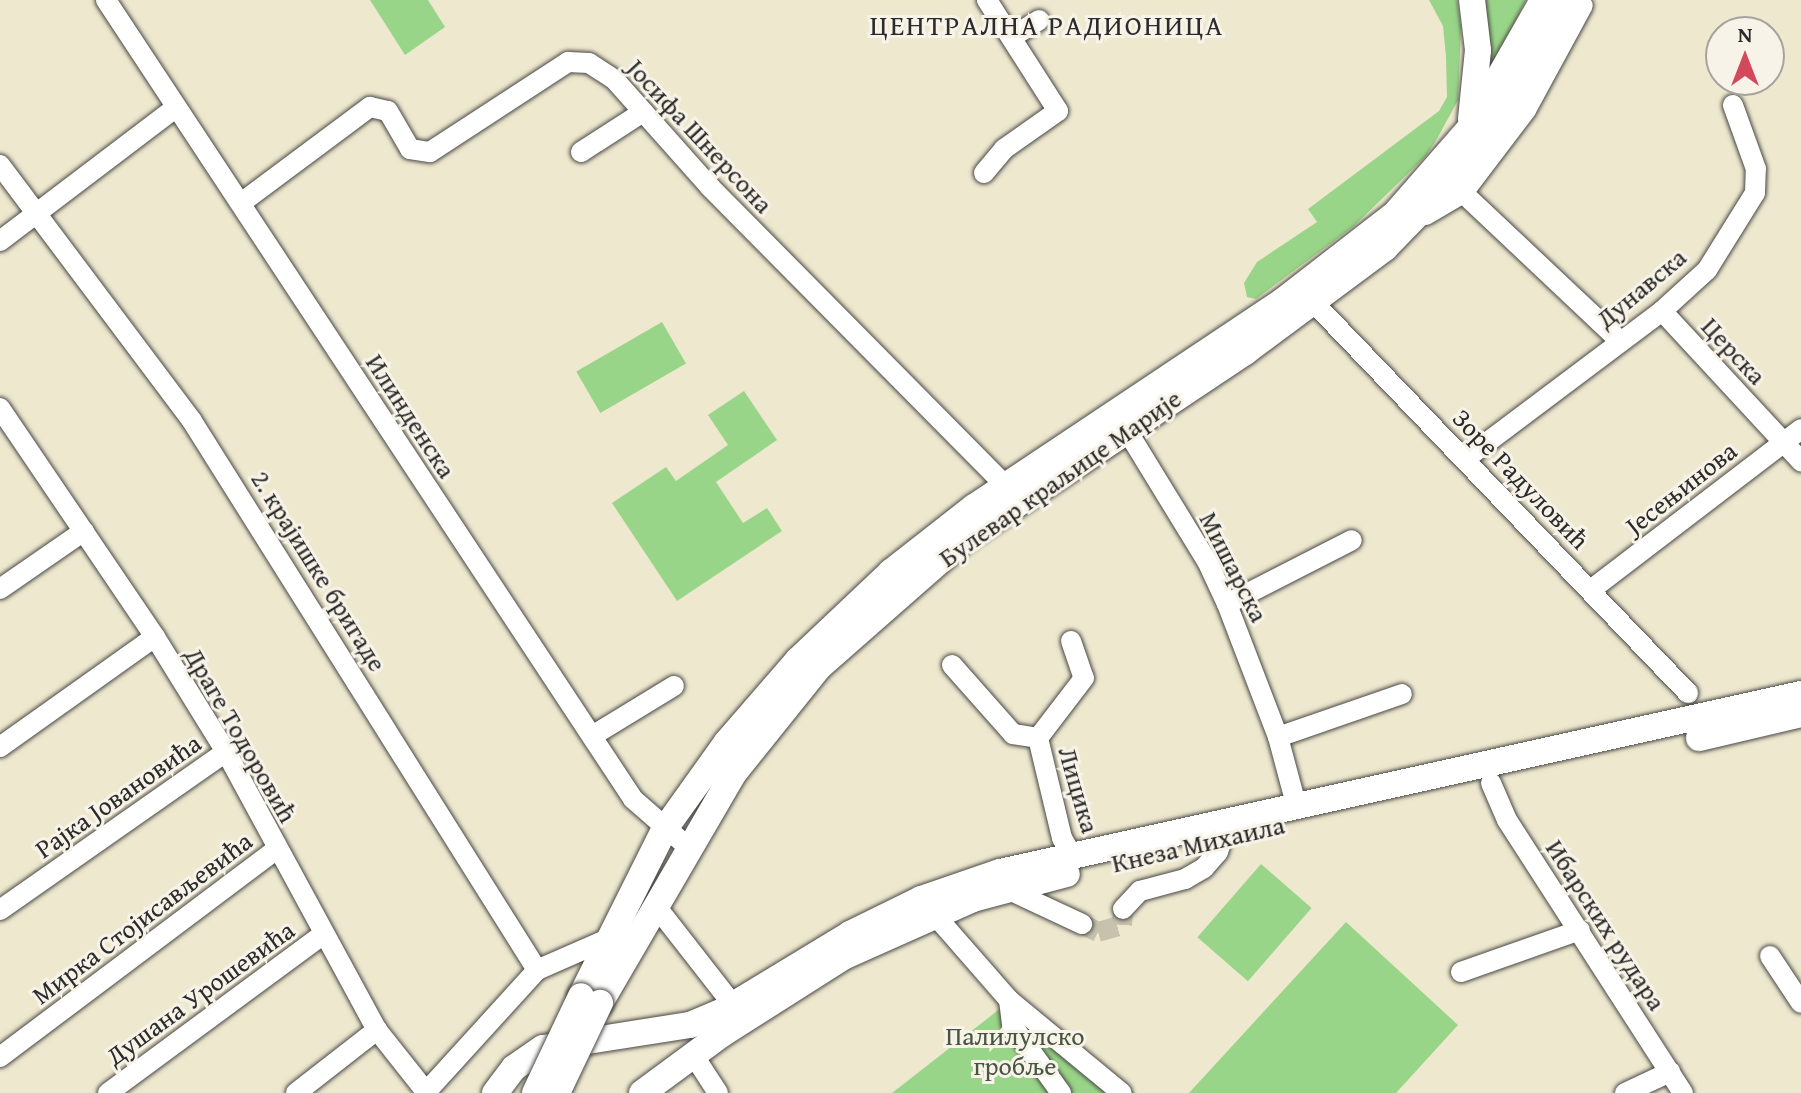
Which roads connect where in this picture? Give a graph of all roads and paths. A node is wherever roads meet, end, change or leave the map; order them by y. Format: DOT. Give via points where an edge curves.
graph roads {
  1 [pos="106,0"];
  2 [pos="987,0"];
  3 [pos="1472,0"];
  4 [pos="1543,0"];
  5 [pos="1575,3"];
  6 [pos="1039,20"];
  7 [pos="1012,37"];
  8 [pos="1733,105"];
  9 [pos="175,108"];
  10 [pos="643,112"];
  11 [pos="1470,128"];
  12 [pos="581,152"];
  13 [pos="0,165"];
  14 [pos="984,173"];
  15 [pos="1463,193"];
  16 [pos="241,203"];
  17 [pos="37,213"];
  18 [pos="1412,223"];
  19 [pos="0,241"];
  20 [pos="1315,304"];
  21 [pos="1662,311"];
  22 [pos="1620,341"];
  23 [pos="1,412"];
  24 [pos="1126,429"];
  25 [pos="1801,429"];
  26 [pos="1783,442"];
  27 [pos="1465,459"];
  28 [pos="1801,461"];
  29 [pos="1005,485"];
  30 [pos="84,531"];
  31 [pos="1352,540"];
  32 [pos="0,589"];
  33 [pos="1592,589"];
  34 [pos="1227,604"];
  35 [pos="155,637"];
  36 [pos="1071,641"];
  37 [pos="952,665"];
  38 [pos="674,686"];
  39 [pos="1688,693"];
  40 [pos="1402,694"];
  41 [pos="1801,694"];
  42 [pos="1801,714"];
  43 [pos="592,736"];
  44 [pos="1278,737"];
  45 [pos="1038,738"];
  46 [pos="0,747"];
  47 [pos="226,752"];
  48 [pos="1491,783"];
  49 [pos="1296,804"];
  50 [pos="664,830"];
  51 [pos="1223,837"];
  52 [pos="688,847"];
  53 [pos="276,850"];
  54 [pos="1072,855"];
  55 [pos="1007,889"];
  56 [pos="655,905"];
  57 [pos="1123,909"];
  58 [pos="0,910"];
  59 [pos="934,914"];
  60 [pos="1082,924"];
  61 [pos="1580,930"];
  62 [pos="322,935"];
  63 [pos="610,938"];
  64 [pos="1770,956"];
  65 [pos="537,970"];
  66 [pos="1461,972"];
  67 [pos="588,997"];
  68 [pos="1009,1000"];
  69 [pos="1801,1003"];
  70 [pos="728,1008"];
  71 [pos="377,1030"];
  72 [pos="637,1032"];
  73 [pos="694,1056"];
  74 [pos="0,1057"];
  75 [pos="1670,1072"];
  76 [pos="426,1092"];
  77 [pos="108,1093"];
  78 [pos="296,1093"];
  79 [pos="495,1093"];
  80 [pos="535,1093"];
  81 [pos="557,1093"];
  82 [pos="628,1093"];
  83 [pos="642,1093"];
  84 [pos="718,1093"];
  85 [pos="1061,1093"];
  86 [pos="1122,1093"];
  87 [pos="1625,1093"];
  88 [pos="1683,1093"];
  1 -- 9 [label="street, Илинденска"];
  2 -- 7 [label="street"];
  3 -- 11 [label="main road" via="1478,58"];
  4 -- 11 [label="main road, Булевар краљице Марије"];
  5 -- 15 [label="street" via="1526,110"];
  5 -- 18 [label="main road, Булевар краљице Марије" via="1492,132"];
  6 -- 7 [label="street"];
  7 -- 14 [label="street" via="1058,111 1004,149"];
  8 -- 21 [label="street, Дунавска" via="1756,169 1755,193 1707,270"];
  9 -- 16 [label="street, Илинденска"];
  9 -- 17 [label="street"];
  10 -- 12 [label="street"];
  10 -- 16 [label="street, Јосифа Шнерсона" via="615,80 589,63 568,62 430,152 410,149 388,111 370,107"];
  10 -- 29 [label="street, Јосифа Шнерсона" via="787,267"];
  11 -- 29 [label="main road, Булевар краљице Марије" via="1395,214 1323,272"];
  13 -- 17 [label="street, 2. крајишке бригаде"];
  15 -- 18 [label="street"];
  15 -- 22 [label="street"];
  16 -- 43 [label="street, Илинденска"];
  17 -- 19 [label="street"];
  17 -- 65 [label="street, 2. крајишке бригаде" via="244,500"];
  18 -- 20 [label="main road, Булевар краљице Марије"];
  20 -- 24 [label="main road, Булевар краљице Марије"];
  20 -- 27 [label="street, Зоре Радуловић"];
  21 -- 22 [label="street, Дунавска"];
  21 -- 26 [label="street, Церска"];
  22 -- 27 [label="street, Дунавска"];
  23 -- 30 [label="street, Драге Тодоровић"];
  24 -- 34 [label="street, Мишарска" via="1207,561"];
  24 -- 52 [label="main road, Булевар краљице Марије" via="965,539 858,628 772,721"];
  25 -- 26 [label="street, Јесењинова"];
  26 -- 28 [label="street, Церска"];
  26 -- 33 [label="street, Јесењинова"];
  27 -- 33 [label="street, Зоре Радуловић"];
  29 -- 50 [label="main road, Булевар краљице Марије" via="891,572 798,660 734,733"];
  30 -- 32 [label="street"];
  30 -- 35 [label="street, Драге Тодоровић"];
  31 -- 34 [label="street"];
  33 -- 39 [label="street, Зоре Радуловић"];
  34 -- 44 [label="street, Мишарска"];
  35 -- 46 [label="street"];
  35 -- 47 [label="street, Драге Тодоровић"];
  36 -- 45 [label="street, Лицика" via="1084,678"];
  37 -- 45 [label="street, Лицика" via="1013,734"];
  38 -- 43 [label="street"];
  40 -- 44 [label="street"];
  41 -- 49 [label="main road, Кнеза Михаила"];
  42 -- 48 [label="main road, Кнеза Михаила"];
  43 -- 50 [label="street, Илинденска" via="633,799"];
  44 -- 49 [label="street, Мишарска"];
  45 -- 54 [label="street, Лицика" via="1062,838"];
  47 -- 53 [label="street, Драге Тодоровић"];
  47 -- 58 [label="street, Рајка Јовановића"];
  48 -- 51 [label="main road, Кнеза Михаила"];
  48 -- 61 [label="street, Ибарских рудара" via="1507,820"];
  49 -- 54 [label="main road, Кнеза Михаила"];
  50 -- 52 [label="street, Илинденска"];
  50 -- 63 [label="main road, Булевар краљице Марије"];
  51 -- 55 [label="main road, Кнеза Михаила"];
  51 -- 57 [label="street" via="1204,868 1140,891"];
  52 -- 56 [label="main road, Булевар краљице Марије"];
  53 -- 62 [label="street, Драге Тодоровић"];
  53 -- 74 [label="street, Мирка Стојисављевића"];
  54 -- 70 [label="main road, Кнеза Михаила" via="921,899 850,934"];
  55 -- 59 [label="main road, Кнеза Михаила"];
  55 -- 60 [label="street"];
  56 -- 67 [label="main road, Булевар краљице Марије"];
  56 -- 70 [label="street"];
  59 -- 68 [label="street"];
  59 -- 73 [label="main road, Кнеза Михаила" via="845,956"];
  61 -- 66 [label="street"];
  61 -- 75 [label="street, Ибарских рудара"];
  62 -- 71 [label="street, Драге Тодоровић"];
  62 -- 77 [label="street, Душана Урошевића"];
  63 -- 65 [label="street"];
  63 -- 67 [label="main road, Булевар краљице Марије"];
  64 -- 69 [label="street"];
  65 -- 67 [label="street" via="568,976"];
  65 -- 76 [label="street"];
  67 -- 80 [label="main road, bridge"];
  67 -- 81 [label="main road, bridge"];
  68 -- 85 [label="street" via="1012,1025"];
  68 -- 86 [label="street"];
  70 -- 72 [label="main road" via="690,1025"];
  70 -- 73 [label="main road" via="699,1036"];
  71 -- 76 [label="street, Драге Тодоровић"];
  71 -- 78 [label="street"];
  72 -- 79 [label="main road" via="543,1048 514,1068"];
  72 -- 82 [label="main road" via="649,1036 663,1053 657,1068"];
  73 -- 83 [label="main road, Кнеза Михаила"];
  73 -- 84 [label="street"];
  75 -- 87 [label="street"];
  75 -- 88 [label="street, Ибарских рудара"];
}
